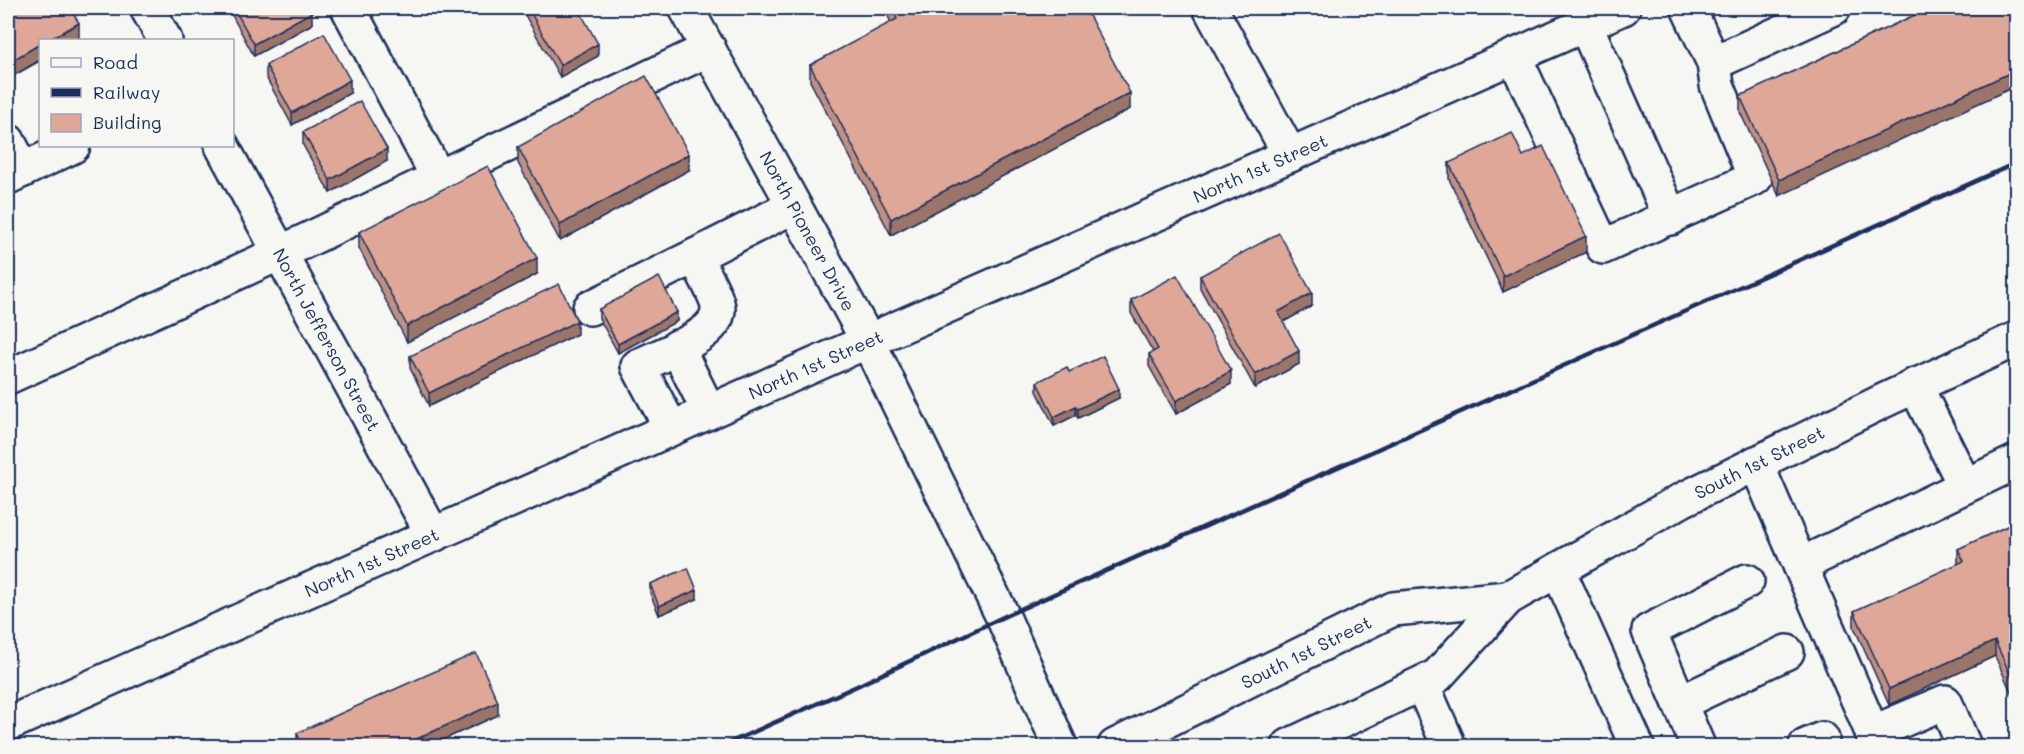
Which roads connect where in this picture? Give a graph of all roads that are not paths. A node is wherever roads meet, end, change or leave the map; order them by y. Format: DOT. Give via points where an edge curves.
graph roads {
  1 [pos="147,8"];
  2 [pos="348,8"];
  3 [pos="686,8"];
  4 [pos="1210,8"];
  5 [pos="1623,8"];
  6 [pos="1688,8"];
  7 [pos="1833,8"];
  8 [pos="1585,24"];
  9 [pos="164,39"];
  10 [pos="709,49"];
  11 [pos="1514,56"];
  12 [pos="1714,63"];
  13 [pos="8,141"];
  14 [pos="71,147"];
  15 [pos="223,147"];
  16 [pos="1290,155"];
  17 [pos="15,173"];
  18 [pos="438,177"];
  19 [pos="794,206"];
  20 [pos="1671,218"];
  21 [pos="280,253"];
  22 [pos="695,256"];
  23 [pos="590,308"];
  24 [pos="2016,339"];
  25 [pos="867,341"];
  26 [pos="677,347"];
  27 [pos="8,377"];
  28 [pos="1915,385"];
  29 [pos="709,412"];
  30 [pos="671,428"];
  31 [pos="2016,462"];
  32 [pos="1756,463"];
  33 [pos="1965,486"];
  34 [pos="433,535"];
  35 [pos="1800,565"];
  36 [pos="1558,570"];
  37 [pos="1747,581"];
  38 [pos="1508,598"];
  39 [pos="1787,652"];
  40 [pos="1422,684"];
  41 [pos="1680,703"];
  42 [pos="8,724"];
  43 [pos="1875,740"];
  44 [pos="1060,747"];
  45 [pos="1115,747"];
  46 [pos="1290,747"];
  47 [pos="1449,747"];
  48 [pos="1637,747"];
  49 [pos="1698,747"];
  50 [pos="1964,747"];
  1 -- 9 [label="main road"];
  2 -- 18 [label="main road"];
  3 -- 10 [label="main road, North Pioneer Drive"];
  4 -- 16 [label="main road"];
  5 -- 8 [label="main road, North 1st Street"];
  6 -- 12 [label="main road"];
  7 -- 12 [label="main road"];
  8 -- 11 [label="main road, North 1st Street"];
  8 -- 20 [label="main road"];
  10 -- 18 [label="main road"];
  10 -- 19 [label="main road, North Pioneer Drive"];
  11 -- 16 [label="main road, North 1st Street"];
  11 -- 20 [label="main road" via="1603,247"];
  12 -- 20 [label="main road" via="1717,85 1755,178"];
  13 -- 17 [label="main road"];
  14 -- 17 [label="main road"];
  15 -- 21 [label="main road, North Jefferson Street"];
  16 -- 25 [label="main road, North 1st Street"];
  18 -- 21 [label="main road"];
  19 -- 22 [label="main road"];
  19 -- 25 [label="main road, North Pioneer Drive"];
  21 -- 27 [label="main road"];
  21 -- 34 [label="main road, North Jefferson Street"];
  22 -- 23 [label="main road"];
  22 -- 26 [label="main road" via="718,307 716,320 705,333"];
  24 -- 28 [label="main road, South 1st Street"];
  25 -- 29 [label="main road, North 1st Street"];
  25 -- 44 [label="main road, North Pioneer Drive" via="1003,617"];
  26 -- 29 [label="main road"];
  26 -- 30 [label="main road" via="638,366"];
  28 -- 32 [label="main road, South 1st Street"];
  28 -- 33 [label="main road"];
  29 -- 30 [label="main road, North 1st Street"];
  30 -- 34 [label="main road, North 1st Street"];
  31 -- 33 [label="main road"];
  32 -- 35 [label="main road"];
  32 -- 36 [label="main road, South 1st Street"];
  33 -- 35 [label="main road"];
  34 -- 42 [label="main road, North 1st Street"];
  35 -- 43 [label="main road"];
  36 -- 38 [label="main road, South 1st Street"];
  36 -- 48 [label="main road"];
  37 -- 41 [label="main road" via="1649,631"];
  38 -- 40 [label="main road, South 1st Street" via="1437,676"];
  38 -- 45 [label="main road, South 1st Street" via="1393,609"];
  39 -- 41 [label="main road"];
  40 -- 46 [label="main road, South 1st Street"];
  40 -- 47 [label="main road"];
  41 -- 49 [label="main road"];
  43 -- 50 [label="main road" via="1945,702"];
}
